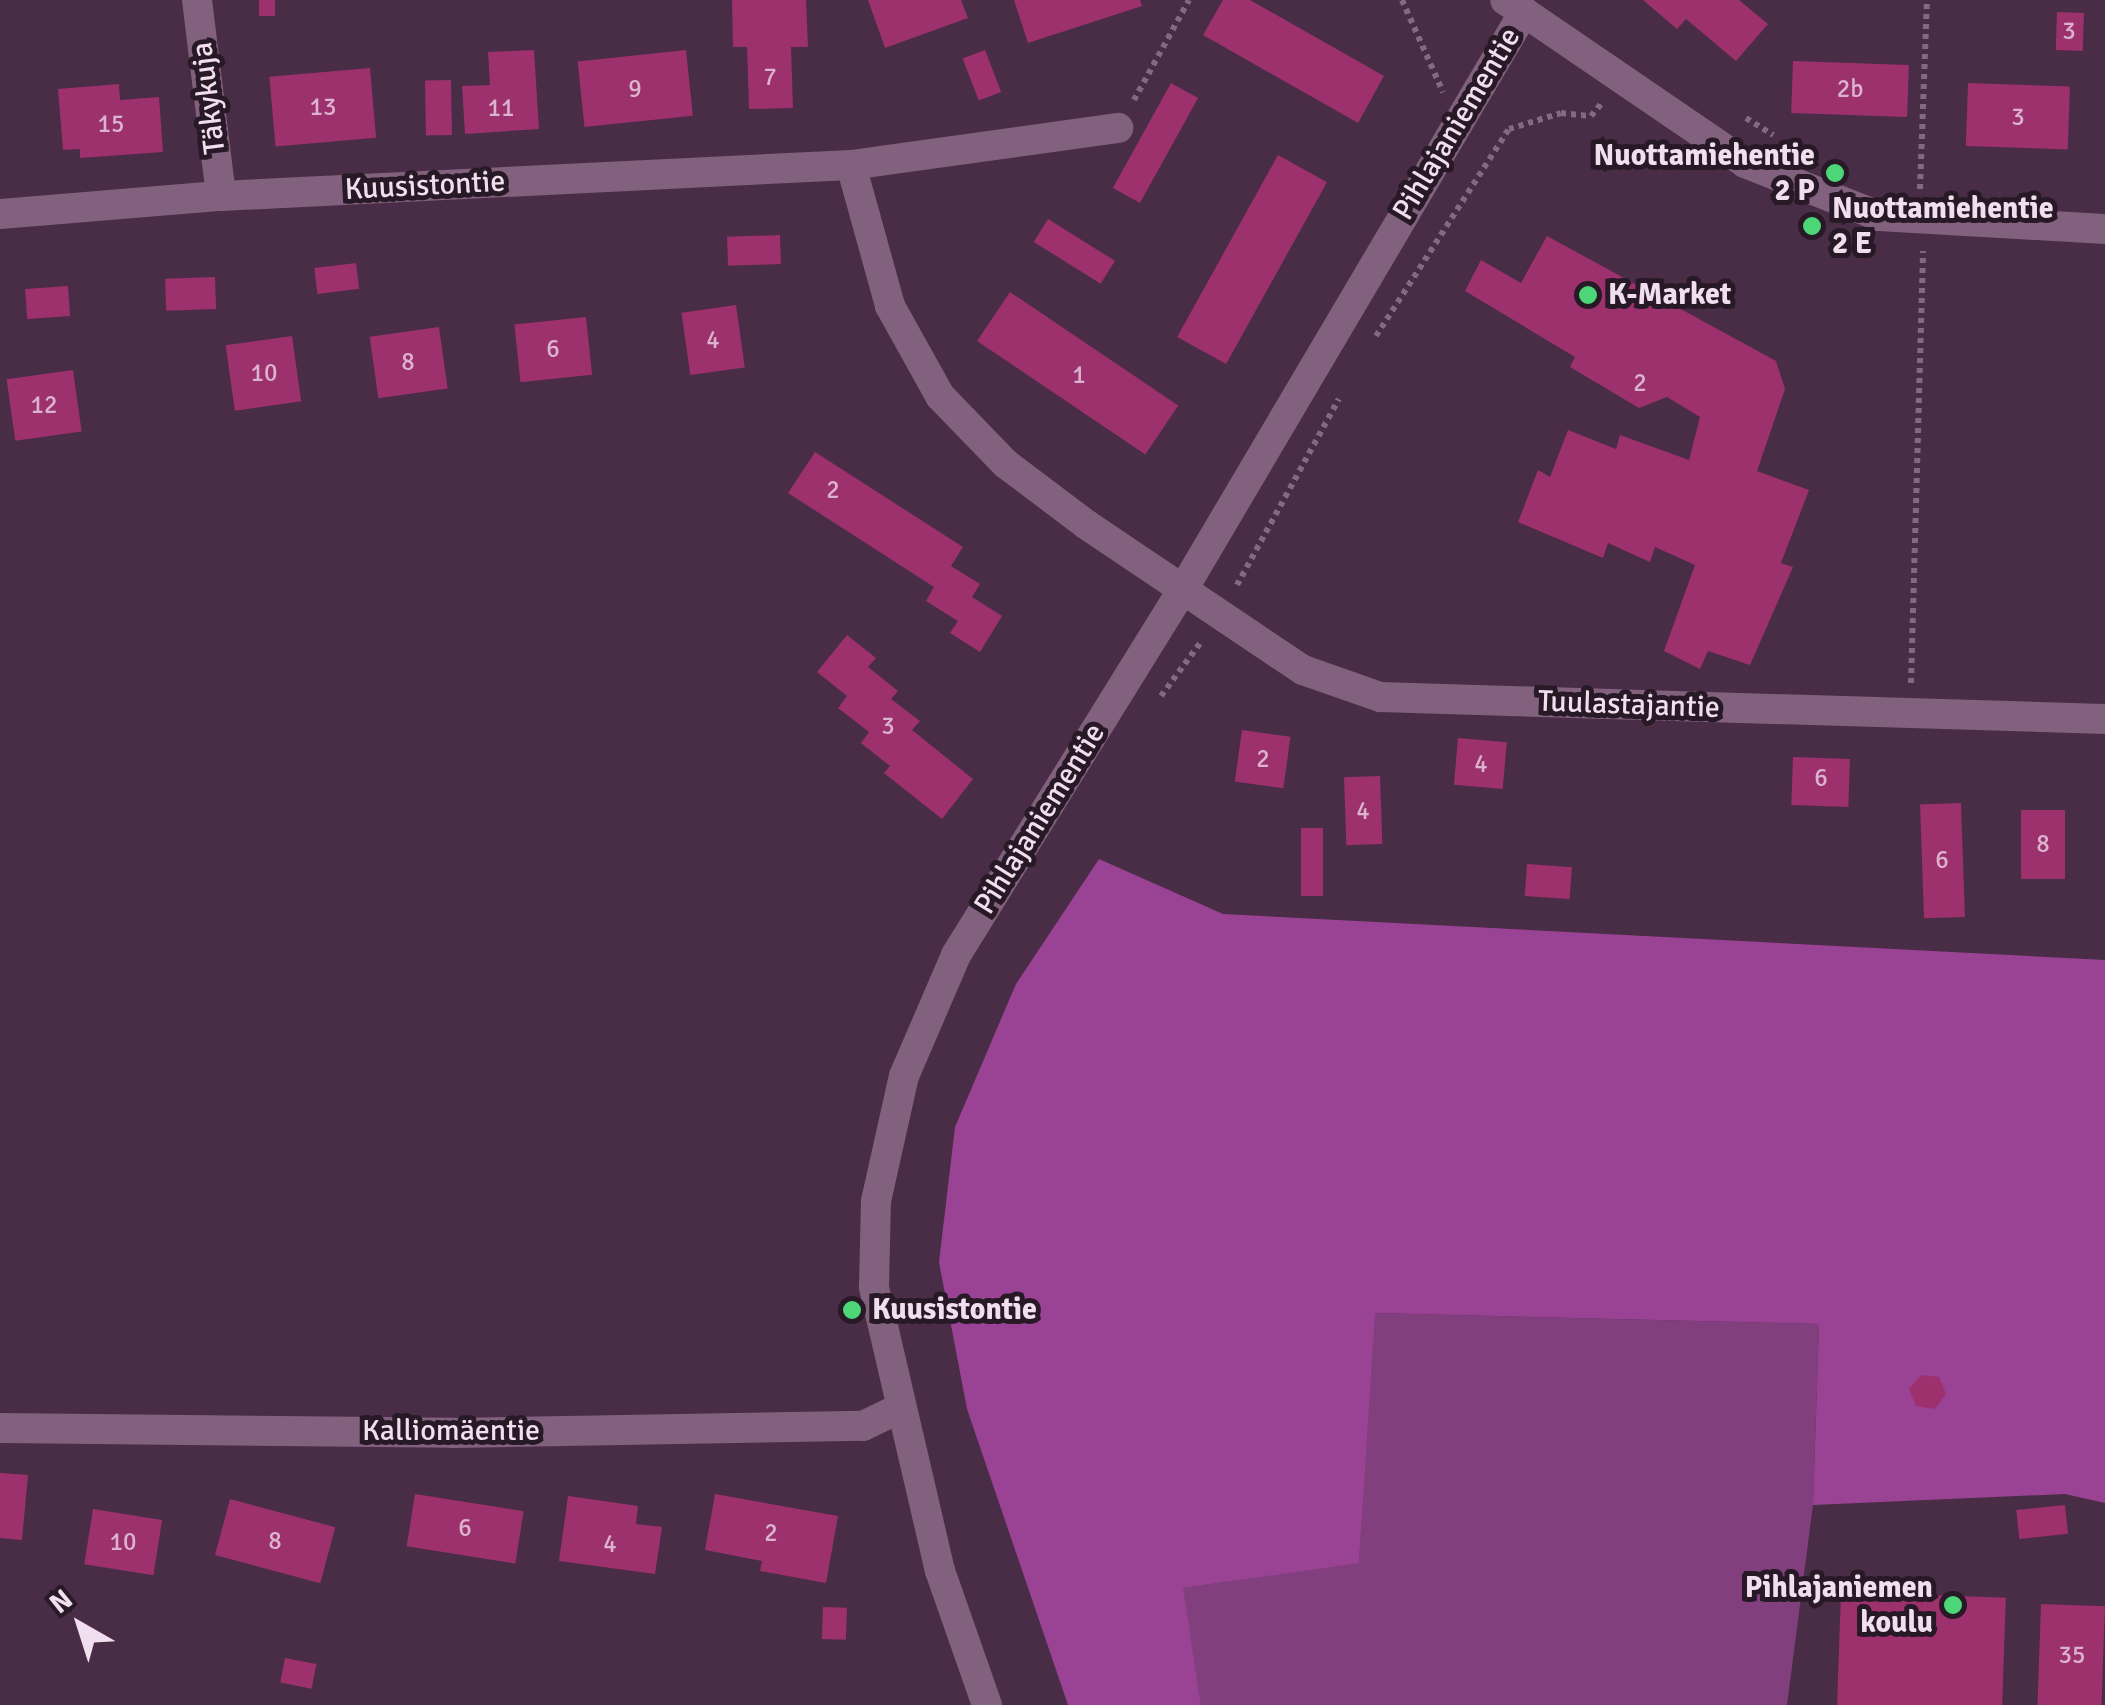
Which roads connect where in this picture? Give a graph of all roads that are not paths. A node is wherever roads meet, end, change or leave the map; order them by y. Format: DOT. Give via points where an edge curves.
graph roads {
  1 [pos="197,0"];
  2 [pos="1514,6"];
  3 [pos="1118,128"];
  4 [pos="851,165"];
  5 [pos="221,196"];
  6 [pos="0,214"];
  7 [pos="2105,229"];
  8 [pos="1184,586"];
  9 [pos="2105,719"];
  10 [pos="898,1409"];
  11 [pos="0,1428"];
  12 [pos="987,1705"];
  1 -- 5 [label="street, Täkykuja"];
  2 -- 7 [label="street" via="1744,163 1878,216 1921,206"];
  2 -- 8 [label="street, Pihlajaniementie"];
  3 -- 4 [label="street, Kuusistontie"];
  4 -- 5 [label="street, Kuusistontie"];
  4 -- 8 [label="street" via="890,306 940,396 1006,464"];
  5 -- 6 [label="street, Kuusistontie"];
  8 -- 9 [label="street, Tuulastajantie" via="1303,670 1380,697"];
  8 -- 10 [label="street, Pihlajaniementie" via="956,955 904,1076 874,1230 874,1287"];
  10 -- 11 [label="street, Kalliomäentie" via="863,1426 453,1433"];
  10 -- 12 [label="street, Pihlajaniementie" via="940,1571"];
}
